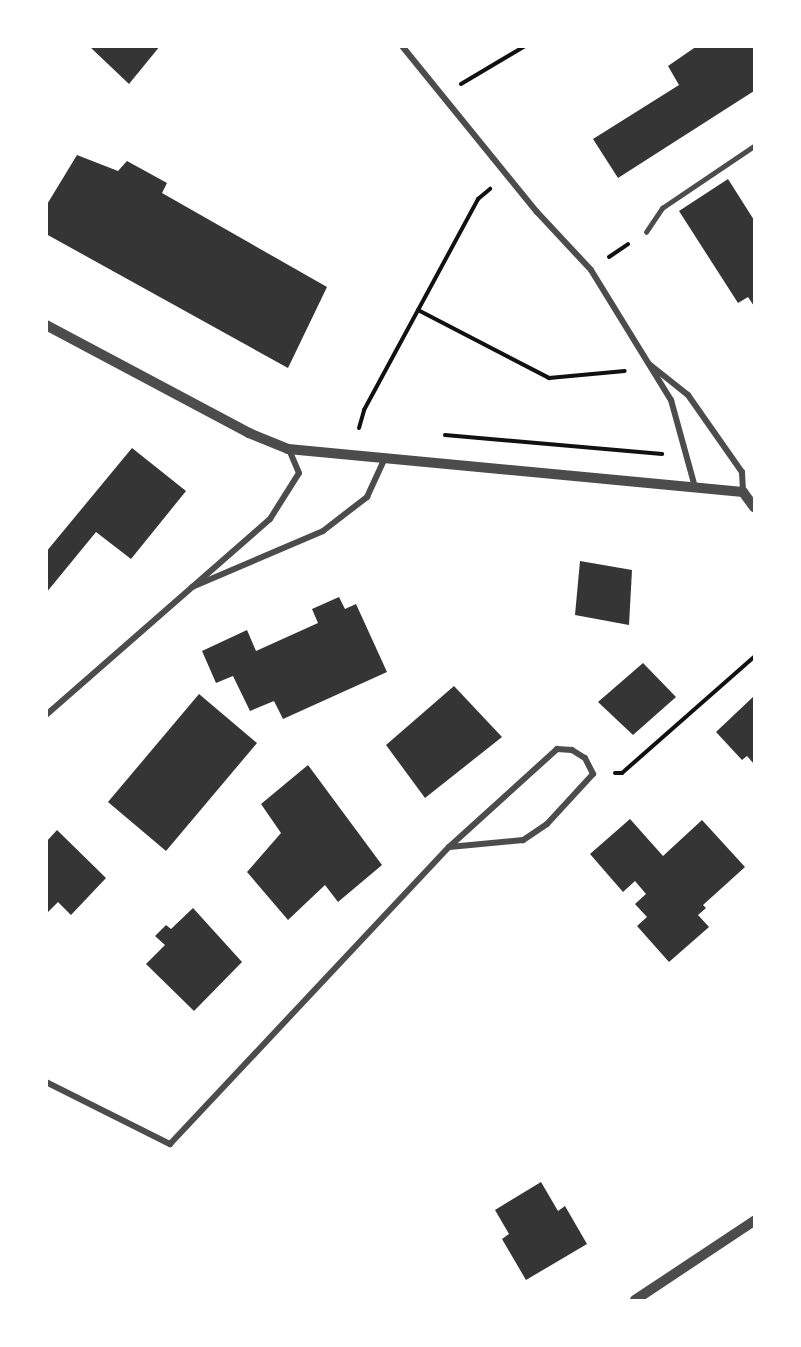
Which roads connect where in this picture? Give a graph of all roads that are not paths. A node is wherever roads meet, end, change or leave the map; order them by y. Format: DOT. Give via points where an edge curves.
graph roads {
  1 [pos="402,46"];
  2 [pos="754,146"];
  3 [pos="646,232"];
  4 [pos="46,325"];
  5 [pos="644,360"];
  6 [pos="288,449"];
  7 [pos="384,460"];
  8 [pos="696,489"];
  9 [pos="743,492"];
  10 [pos="754,507"];
  11 [pos="186,590"];
  12 [pos="46,715"];
  13 [pos="449,847"];
  14 [pos="46,1082"];
  15 [pos="754,1221"];
  16 [pos="635,1300"];
  1 -- 5 [label="street" via="506,174 591,270"];
  2 -- 3 [label="lane" via="662,208"];
  4 -- 6 [label="street" via="249,434"];
  5 -- 8 [label="street" via="671,400"];
  5 -- 9 [label="street" via="688,394 742,472"];
  6 -- 7 [label="street"];
  6 -- 11 [label="street" via="299,473 270,519"];
  7 -- 8 [label="street"];
  7 -- 11 [label="street" via="367,497 323,531"];
  8 -- 9 [label="street"];
  9 -- 10 [label="street"];
  11 -- 12 [label="street"];
  13 -- 13 [label="street" via="557,749 572,750 585,758 593,774 547,824 523,840"];
  13 -- 14 [label="street" via="170,1144"];
  15 -- 16 [label="street"];
}
